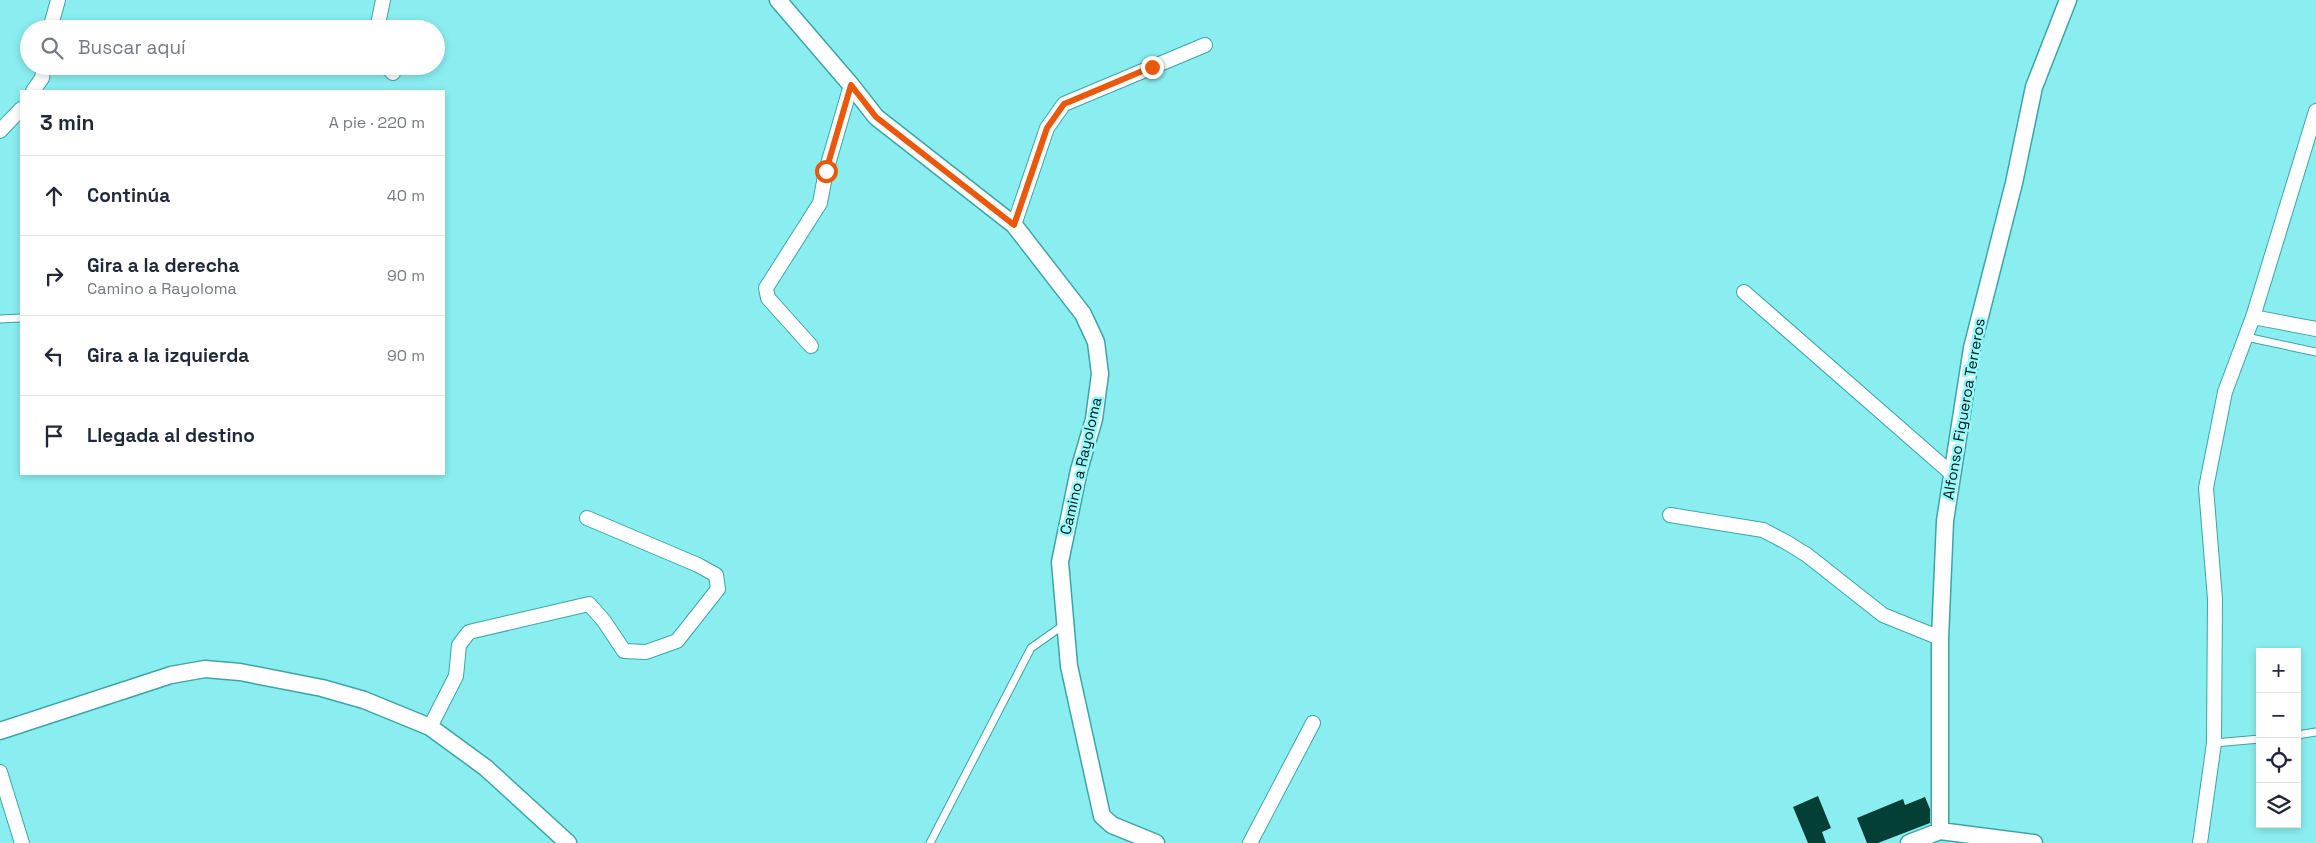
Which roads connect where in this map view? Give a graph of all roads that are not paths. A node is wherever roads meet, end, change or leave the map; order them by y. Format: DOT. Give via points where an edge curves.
graph roads {
  1 [pos="58,0"];
  2 [pos="382,0"];
  3 [pos="778,0"];
  4 [pos="2068,0"];
  5 [pos="52,20"];
  6 [pos="379,20"];
  7 [pos="1205,45"];
  8 [pos="42,75"];
  9 [pos="851,85"];
  10 [pos="34,90"];
  11 [pos="20,110"];
  12 [pos="2316,111"];
  13 [pos="0,131"];
  14 [pos="1014,225"];
  15 [pos="1744,292"];
  16 [pos="2253,317"];
  17 [pos="20,318"];
  18 [pos="0,319"];
  19 [pos="2316,329"];
  20 [pos="2246,337"];
  21 [pos="811,346"];
  22 [pos="2316,352"];
  23 [pos="1952,474"];
  24 [pos="1670,515"];
  25 [pos="587,518"];
  26 [pos="1065,623"];
  27 [pos="1940,638"];
  28 [pos="1313,723"];
  29 [pos="430,727"];
  30 [pos="0,731"];
  31 [pos="2316,732"];
  32 [pos="2301,734"];
  33 [pos="2256,739"];
  34 [pos="2214,743"];
  35 [pos="0,772"];
  36 [pos="1940,831"];
  37 [pos="561,841"];
  38 [pos="22,843"];
  39 [pos="930,843"];
  40 [pos="1156,843"];
  41 [pos="1250,843"];
  42 [pos="1909,843"];
  43 [pos="2034,843"];
  44 [pos="2200,843"];
  1 -- 5 [label="street"];
  2 -- 6 [label="street"];
  3 -- 9 [label="street, Camino a Rayoloma"];
  4 -- 23 [label="street, Alfonso Figueroa Terreros" via="2034,87 2014,183 1972,348"];
  7 -- 14 [label="street" via="1064,104 1047,128"];
  8 -- 10 [label="street"];
  9 -- 14 [label="street, Camino a Rayoloma" via="876,117"];
  9 -- 21 [label="street" via="820,203 766,288 768,298"];
  11 -- 13 [label="street"];
  12 -- 16 [label="street"];
  14 -- 26 [label="street, Camino a Rayoloma" via="1083,314 1096,342 1100,374 1094,418 1079,470 1060,562"];
  15 -- 23 [label="street"];
  16 -- 19 [label="street"];
  16 -- 20 [label="street"];
  17 -- 18 [label="lane"];
  20 -- 22 [label="lane"];
  20 -- 34 [label="street" via="2225,392 2206,488 2215,599"];
  23 -- 27 [label="street, Alfonso Figueroa Terreros" via="1945,521"];
  24 -- 27 [label="street" via="1763,530 1807,555 1882,615"];
  25 -- 29 [label="street" via="698,565 716,576 718,590 677,642 646,652 624,651 589,604 469,632 459,645 456,676"];
  26 -- 39 [label="lane" via="1031,648"];
  26 -- 40 [label="street, Camino a Rayoloma" via="1070,666 1102,816 1112,825"];
  27 -- 36 [label="street, Alfonso Figueroa Terreros"];
  28 -- 41 [label="street"];
  29 -- 30 [label="street" via="364,700 322,688 240,672 205,669 171,675"];
  29 -- 37 [label="street" via="486,768"];
  31 -- 32 [label="lane"];
  33 -- 34 [label="lane"];
  34 -- 44 [label="street"];
  35 -- 38 [label="street"];
  36 -- 42 [label="street"];
  36 -- 43 [label="street"];
}
